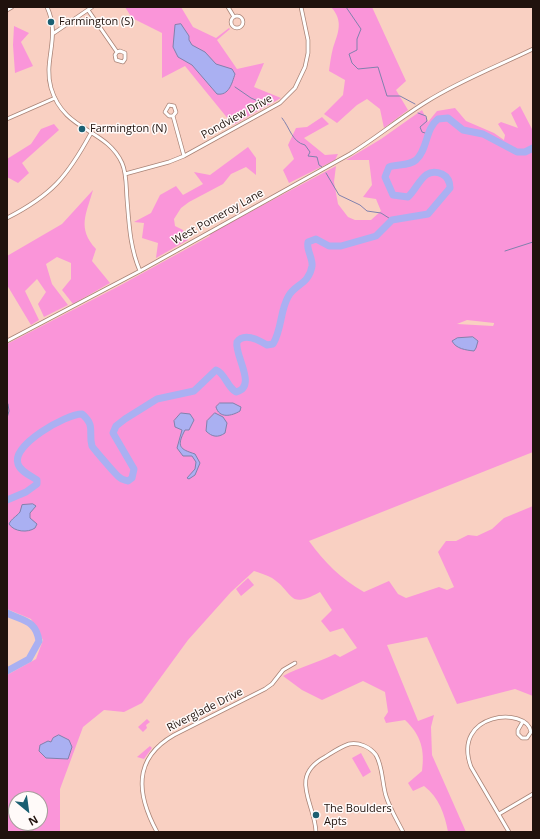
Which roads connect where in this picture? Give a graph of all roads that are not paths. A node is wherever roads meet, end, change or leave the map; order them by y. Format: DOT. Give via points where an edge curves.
graph roads {
  1 [pos="12,7"];
  2 [pos="47,7"];
  3 [pos="92,7"];
  4 [pos="228,7"];
  5 [pos="301,7"];
  6 [pos="7,10"];
  7 [pos="88,10"];
  8 [pos="234,16"];
  9 [pos="54,33"];
  10 [pos="533,49"];
  11 [pos="117,52"];
  12 [pos="55,98"];
  13 [pos="172,116"];
  14 [pos="7,119"];
  15 [pos="91,133"];
  16 [pos="184,156"];
  17 [pos="125,174"];
  18 [pos="7,218"];
  19 [pos="140,271"];
  20 [pos="7,341"];
  21 [pos="295,663"];
  22 [pos="522,723"];
  23 [pos="533,794"];
  24 [pos="499,814"];
  25 [pos="157,832"];
  26 [pos="316,832"];
  27 [pos="403,832"];
  28 [pos="509,832"];
  1 -- 6 [label="street"];
  2 -- 9 [label="street"];
  3 -- 7 [label="street"];
  4 -- 8 [label="street"];
  5 -- 16 [label="street, Pondview Drive" via="308,53 305,68 295,88 280,103"];
  7 -- 9 [label="street"];
  7 -- 11 [label="street"];
  8 -- 8 [label="street" via="240,16 243,20 240,27 233,26 231,21"];
  9 -- 12 [label="street" via="49,76"];
  10 -- 19 [label="street, West Pomeroy Lane" via="432,99 350,154"];
  12 -- 14 [label="street"];
  12 -- 15 [label="street" via="68,117"];
  13 -- 16 [label="street"];
  15 -- 17 [label="street" via="114,150"];
  15 -- 18 [label="street" via="77,159 59,183 29,207"];
  16 -- 17 [label="street, Pondview Drive"];
  17 -- 19 [label="street" via="129,236"];
  19 -- 20 [label="street, West Pomeroy Lane"];
  21 -- 25 [label="street, Riverglade Drive" via="283,670 269,686 176,733 155,751 145,768 142,789 145,807"];
  22 -- 22 [label="street" via="531,731 525,738 518,733"];
  22 -- 24 [label="street" via="508,717 493,718 476,728 469,742 471,767"];
  23 -- 24 [label="street"];
  24 -- 28 [label="street"];
  26 -- 27 [label="street" via="315,820 305,790 306,778 315,763 340,748 354,744 368,747 374,752 386,798"];
}
